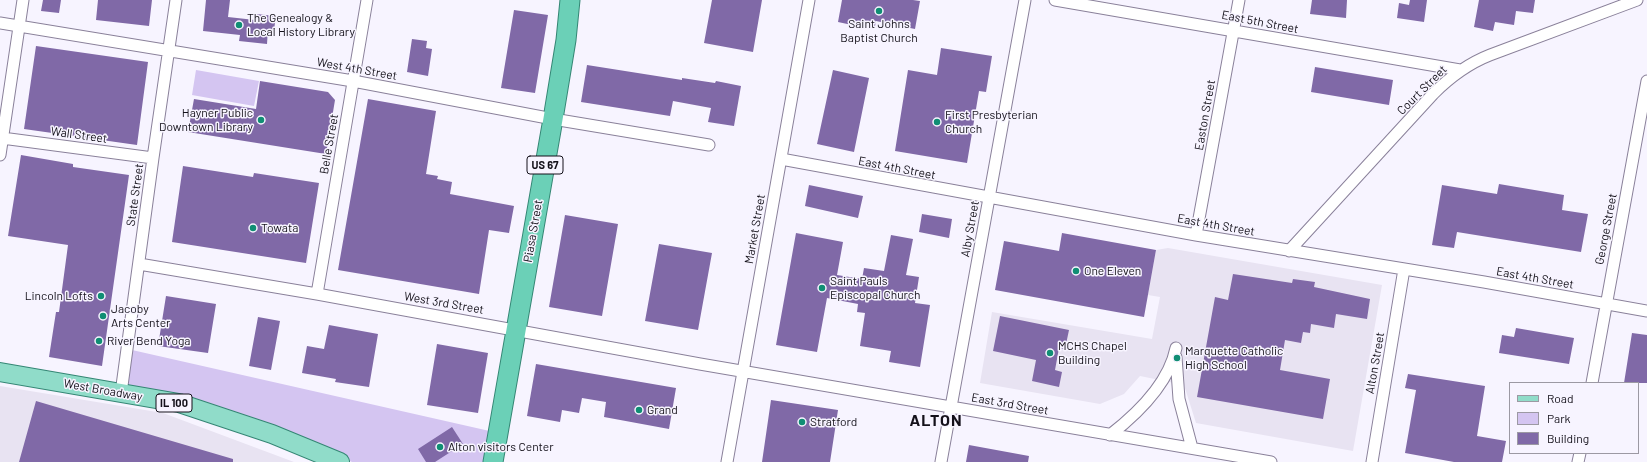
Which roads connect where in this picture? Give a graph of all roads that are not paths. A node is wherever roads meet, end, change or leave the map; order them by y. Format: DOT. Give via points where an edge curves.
graph roads {
  1 [pos="23,0"];
  2 [pos="176,0"];
  3 [pos="367,0"];
  4 [pos="570,0"];
  5 [pos="809,0"];
  6 [pos="1024,0"];
  7 [pos="1055,0"];
  8 [pos="1239,0"];
  9 [pos="1637,0"];
  10 [pos="0,23"];
  11 [pos="19,26"];
  12 [pos="1234,30"];
  13 [pos="168,50"];
  14 [pos="1460,70"];
  15 [pos="353,81"];
  16 [pos="1647,81"];
  17 [pos="1645,104"];
  18 [pos="553,119"];
  19 [pos="2,138"];
  20 [pos="709,145"];
  21 [pos="0,155"];
  22 [pos="153,158"];
  23 [pos="780,159"];
  24 [pos="988,198"];
  25 [pos="1196,235"];
  26 [pos="1289,251"];
  27 [pos="139,264"];
  28 [pos="1404,269"];
  29 [pos="317,294"];
  30 [pos="1606,304"];
  31 [pos="1647,311"];
  32 [pos="515,329"];
  33 [pos="0,372"];
  34 [pos="743,372"];
  35 [pos="1592,382"];
  36 [pos="121,393"];
  37 [pos="952,407"];
  38 [pos="1110,434"];
  39 [pos="1192,448"];
  40 [pos="490,459"];
  41 [pos="340,462"];
  42 [pos="727,462"];
  43 [pos="941,462"];
  44 [pos="1271,462"];
  45 [pos="1372,462"];
  1 -- 11 [label="street"];
  2 -- 13 [label="street, State Street"];
  3 -- 15 [label="street, Belle Street"];
  4 -- 18 [label="highway, Piasa Street / US 67"];
  5 -- 23 [label="street, Market Street"];
  6 -- 24 [label="street, Alby Street"];
  7 -- 12 [label="street, East 5th Street"];
  8 -- 12 [label="street, Easton Street"];
  9 -- 14 [label="street, Court Street" via="1474,61"];
  10 -- 11 [label="street, West 4th Street"];
  11 -- 13 [label="street, West 4th Street"];
  11 -- 19 [label="street"];
  12 -- 14 [label="street, East 5th Street"];
  12 -- 25 [label="street, Easton Street"];
  13 -- 15 [label="street, West 4th Street"];
  13 -- 22 [label="street, State Street"];
  14 -- 26 [label="street, Court Street" via="1433,94"];
  15 -- 18 [label="street, West 4th Street"];
  15 -- 29 [label="street, Belle Street"];
  16 -- 17 [label="street, George Street"];
  17 -- 30 [label="street, George Street"];
  18 -- 20 [label="street, West 4th Street"];
  18 -- 32 [label="highway, Piasa Street / US 67"];
  19 -- 21 [label="street"];
  19 -- 22 [label="street, Wall Street"];
  22 -- 27 [label="street, State Street"];
  23 -- 24 [label="street, East 4th Street"];
  23 -- 34 [label="street, Market Street"];
  24 -- 25 [label="street, East 4th Street"];
  24 -- 37 [label="street, Alby Street"];
  25 -- 26 [label="street, East 4th Street"];
  26 -- 28 [label="street, East 4th Street"];
  27 -- 29 [label="street, West 3rd Street"];
  27 -- 36 [label="street, State Street"];
  28 -- 30 [label="street, East 4th Street"];
  28 -- 45 [label="street, Alton Street"];
  29 -- 32 [label="street, West 3rd Street"];
  30 -- 31 [label="street, East 4th Street"];
  30 -- 35 [label="street, George Street"];
  32 -- 34 [label="street, West 3rd Street"];
  32 -- 40 [label="highway, Piasa Street / US 67"];
  33 -- 36 [label="main road, West Broadway / IL 100"];
  34 -- 37 [label="street, East 3rd Street"];
  34 -- 42 [label="street, Market Street"];
  36 -- 41 [label="main road, West Broadway / IL 100" via="179,403 272,434"];
  37 -- 38 [label="street, East 3rd Street"];
  37 -- 43 [label="street, Alby Street"];
  38 -- 39 [label="street, East 3rd Street"];
  38 -- 39 [label="street" via="1128,421 1145,403 1168,370 1176,348 1179,399"];
  39 -- 44 [label="street, East 3rd Street"];
}
